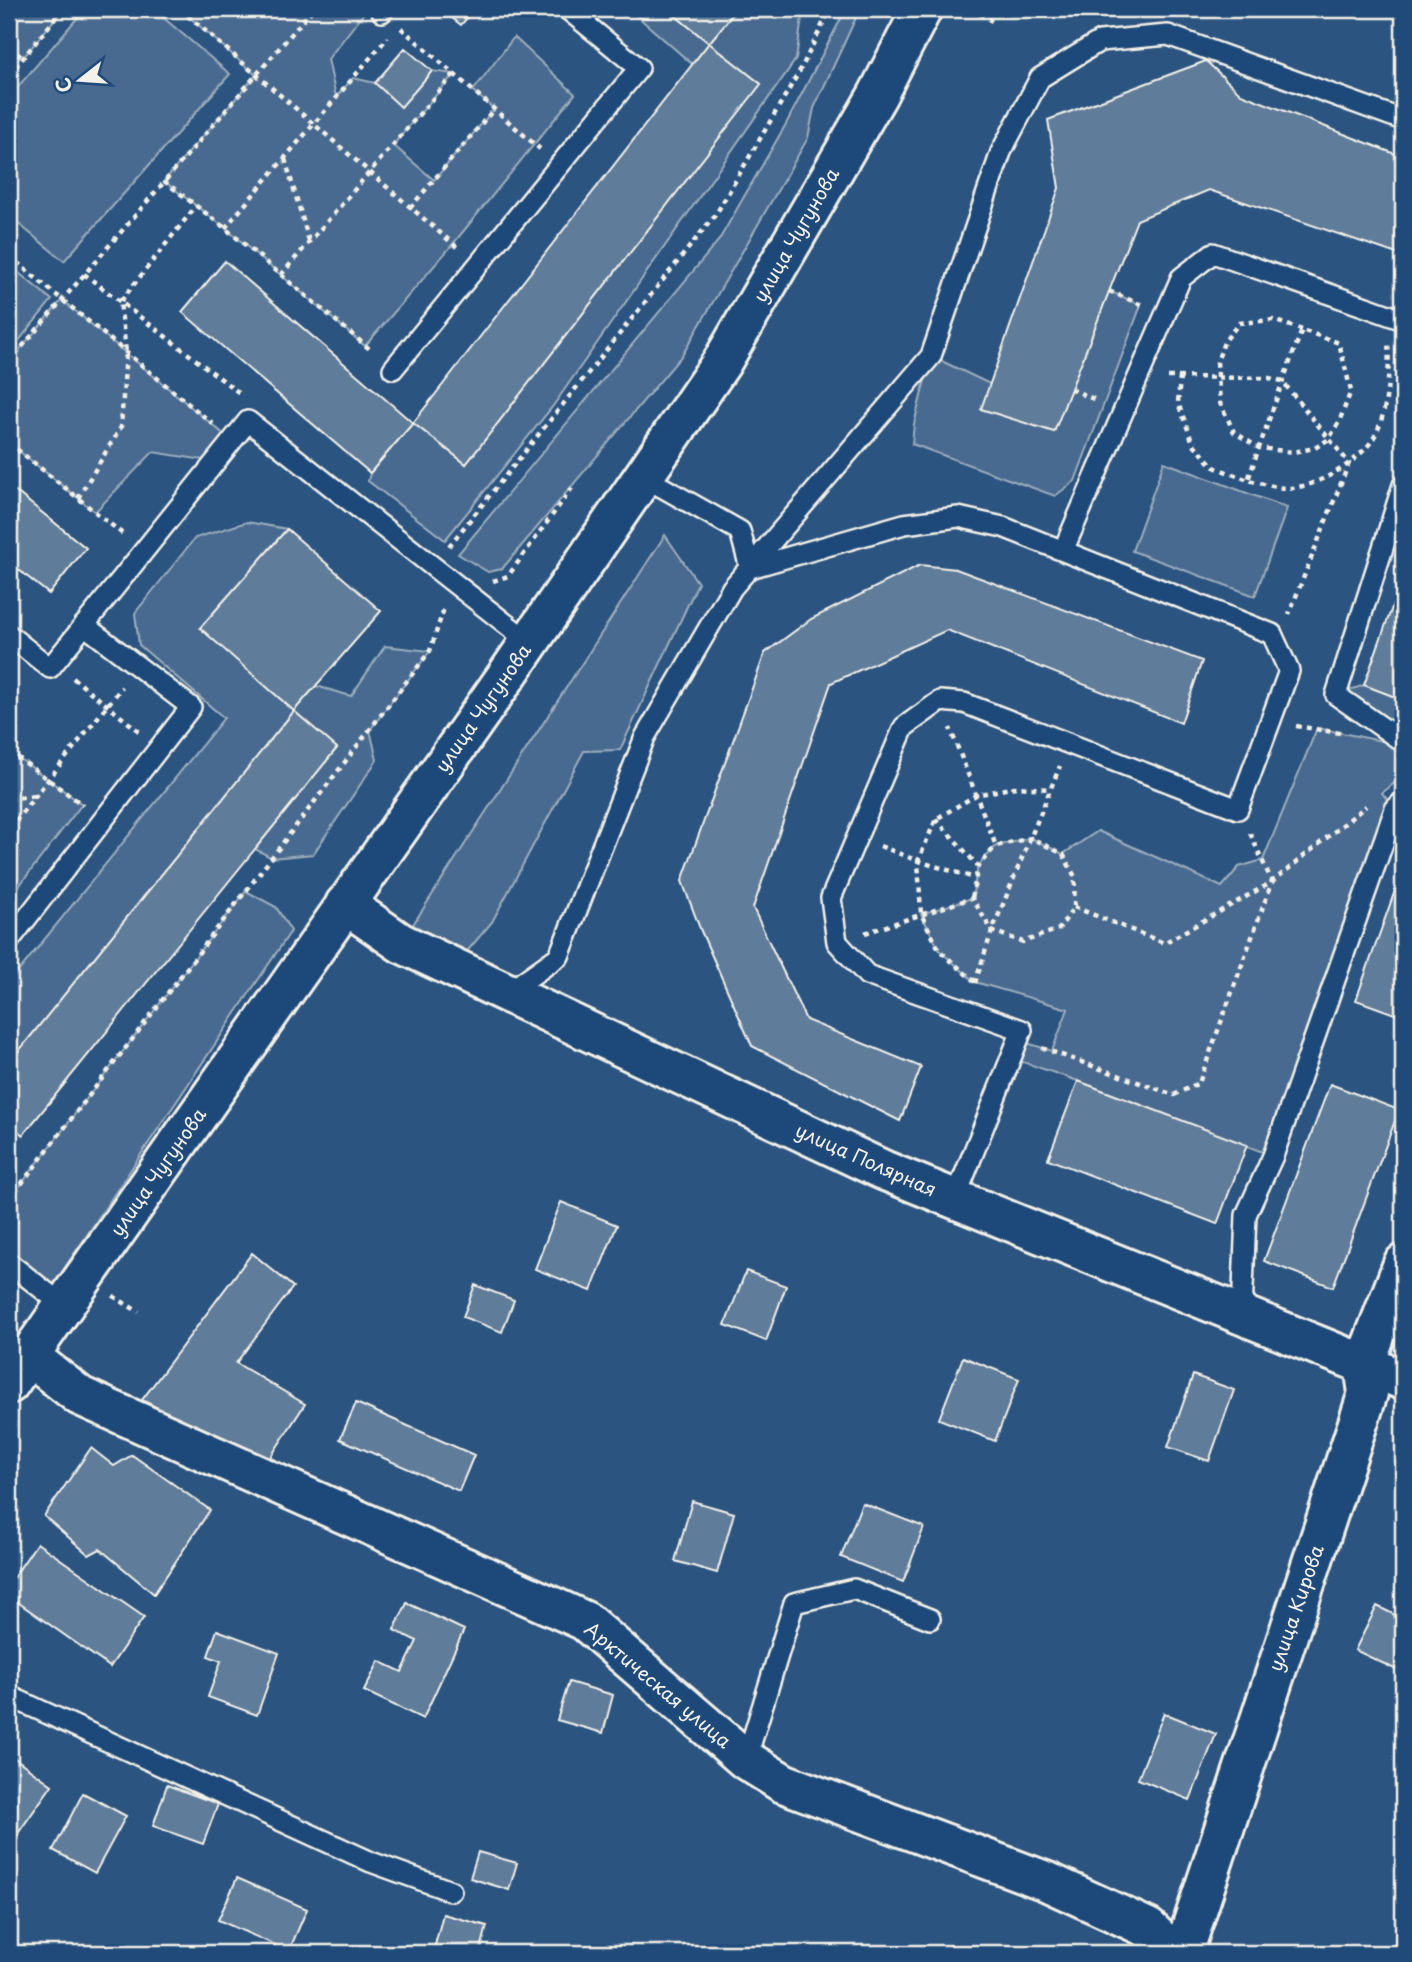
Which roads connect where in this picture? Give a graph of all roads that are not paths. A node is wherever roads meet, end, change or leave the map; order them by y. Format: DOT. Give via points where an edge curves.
graph roads {
  1 [pos="567,9"];
  2 [pos="922,9"];
  3 [pos="1403,120"];
  4 [pos="1395,317"];
  5 [pos="393,369"];
  6 [pos="644,477"];
  7 [pos="1403,485"];
  8 [pos="1063,551"];
  9 [pos="750,568"];
  10 [pos="85,625"];
  11 [pos="9,635"];
  12 [pos="529,642"];
  13 [pos="1403,742"];
  14 [pos="1403,801"];
  15 [pos="345,904"];
  16 [pos="9,941"];
  17 [pos="506,993"];
  18 [pos="955,1199"];
  19 [pos="9,1263"];
  20 [pos="1403,1264"];
  21 [pos="64,1306"];
  22 [pos="1242,1314"];
  23 [pos="1364,1365"];
  24 [pos="19,1370"];
  25 [pos="1403,1380"];
  26 [pos="930,1619"];
  27 [pos="9,1696"];
  28 [pos="746,1760"];
  29 [pos="451,1891"];
  30 [pos="1175,1953"];
  31 [pos="1183,1953"];
  1 -- 5 [label="lane" via="639,68"];
  2 -- 6 [label="street, улица Чугунова" via="877,96 722,362"];
  3 -- 9 [label="lane" via="1168,35 1100,41 1040,78 1001,152 931,356"];
  4 -- 8 [label="lane" via="1213,253 1181,278"];
  6 -- 9 [label="lane" via="740,531"];
  6 -- 12 [label="street, улица Чугунова"];
  7 -- 13 [label="lane" via="1336,695"];
  8 -- 9 [label="lane" via="1003,527 958,517 904,524"];
  8 -- 18 [label="lane" via="1272,634 1289,671 1238,808 964,703 940,701 904,727 831,898 837,942 867,975 1022,1030"];
  9 -- 17 [label="lane" via="732,588 645,737 559,957"];
  10 -- 11 [label="lane" via="50,668"];
  10 -- 12 [label="lane" via="248,421"];
  10 -- 16 [label="lane" via="191,708"];
  12 -- 15 [label="street, улица Чугунова"];
  14 -- 22 [label="lane" via="1395,808 1273,1156 1246,1215"];
  15 -- 17 [label="street, улица Полярная" via="401,943"];
  15 -- 21 [label="street, улица Чугунова"];
  17 -- 18 [label="street, улица Полярная"];
  18 -- 22 [label="street, улица Полярная"];
  19 -- 21 [label="lane"];
  20 -- 23 [label="street, улица Кирова"];
  21 -- 24 [label="street, улица Чугунова"];
  22 -- 23 [label="street, улица Полярная"];
  23 -- 25 [label="street, улица Полярная"];
  23 -- 31 [label="street, улица Кирова" via="1368,1393"];
  24 -- 28 [label="street, Арктическая улица" via="585,1621"];
  26 -- 28 [label="lane" via="854,1589 794,1603"];
  27 -- 29 [label="lane" via="372,1862"];
  28 -- 30 [label="street, Арктическая улица" via="783,1783 1048,1882 1148,1928"];
}
